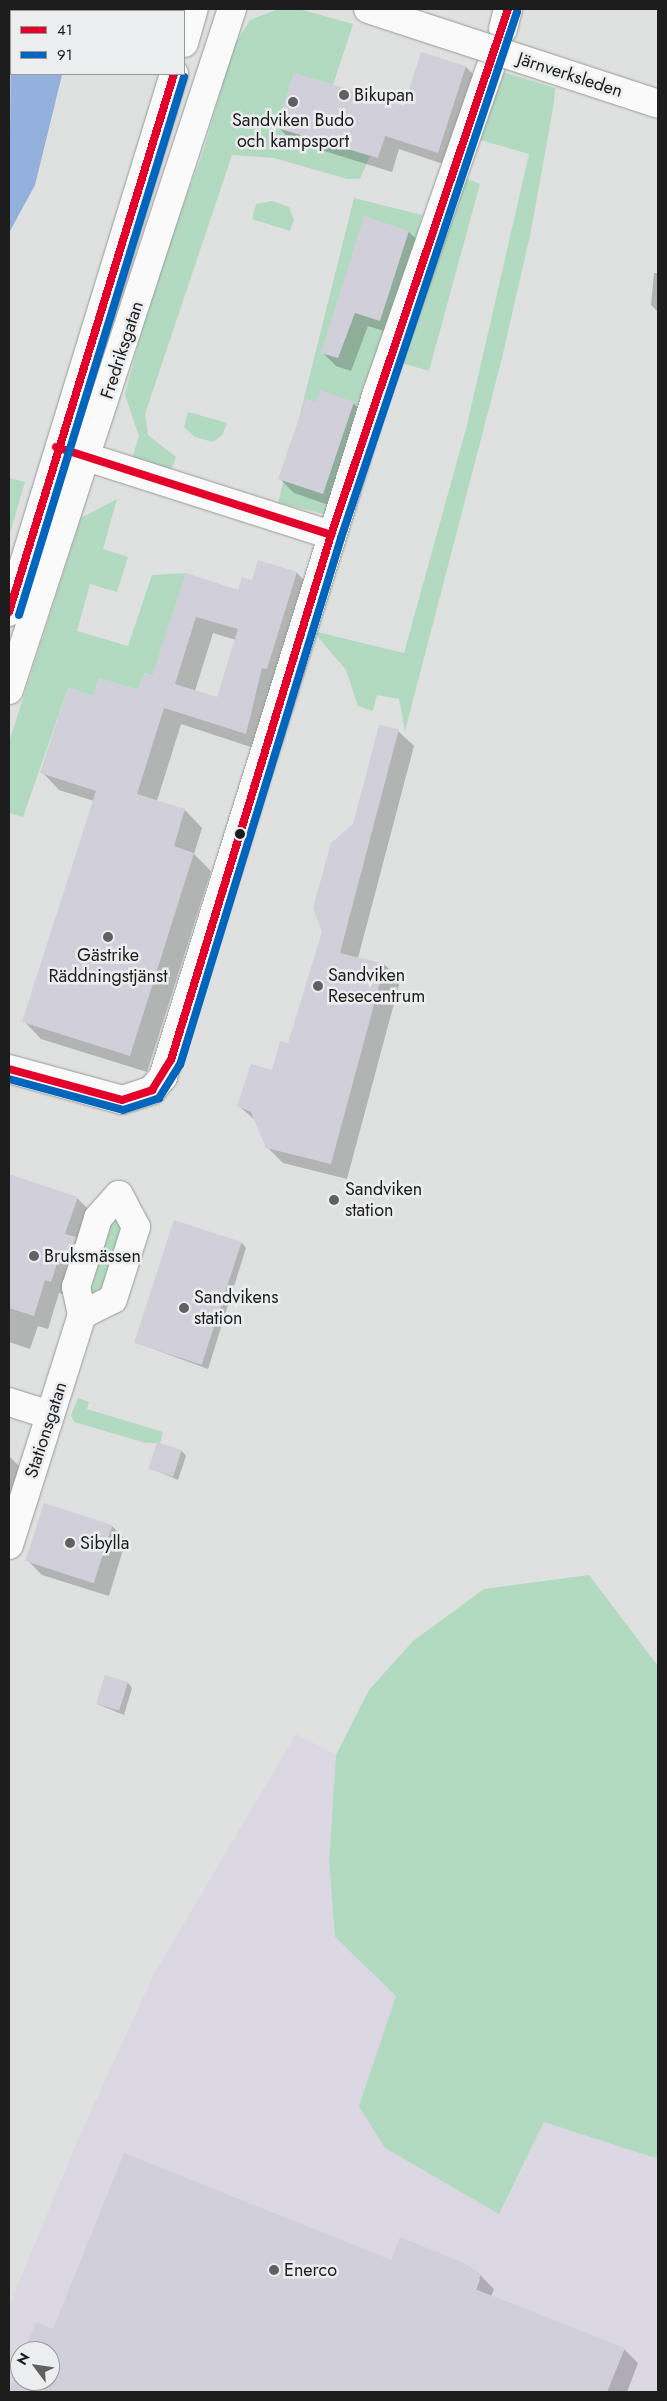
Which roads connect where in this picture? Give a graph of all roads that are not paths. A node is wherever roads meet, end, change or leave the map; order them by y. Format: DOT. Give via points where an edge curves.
graph roads {
  1 [pos="194,9"];
  2 [pos="232,9"];
  3 [pos="368,9"];
  4 [pos="185,40"];
  5 [pos="490,68"];
  6 [pos="174,75"];
  7 [pos="658,104"];
  8 [pos="56,447"];
  9 [pos="87,457"];
  10 [pos="331,535"];
  11 [pos="9,612"];
  12 [pos="9,690"];
  13 [pos="9,1069"];
  14 [pos="82,1315"];
  15 [pos="9,1402"];
  16 [pos="50,1415"];
  17 [pos="9,1545"];
  1 -- 4 [label="street"];
  2 -- 9 [label="street, Fredriksgatan"];
  3 -- 7 [label="street, Järnverksleden, bridge"];
  5 -- 10 [label="street" via="435,218"];
  6 -- 8 [label="street, Fredriksgatan"];
  8 -- 9 [label="street"];
  8 -- 11 [label="street, Fredriksgatan"];
  9 -- 10 [label="street"];
  9 -- 12 [label="street, Fredriksgatan"];
  10 -- 13 [label="street" via="305,629 171,1060 152,1090 140,1097 106,1099"];
  14 -- 16 [label="street, Stationsgatan"];
  15 -- 16 [label="street"];
  16 -- 17 [label="street, Stationsgatan"];
}
